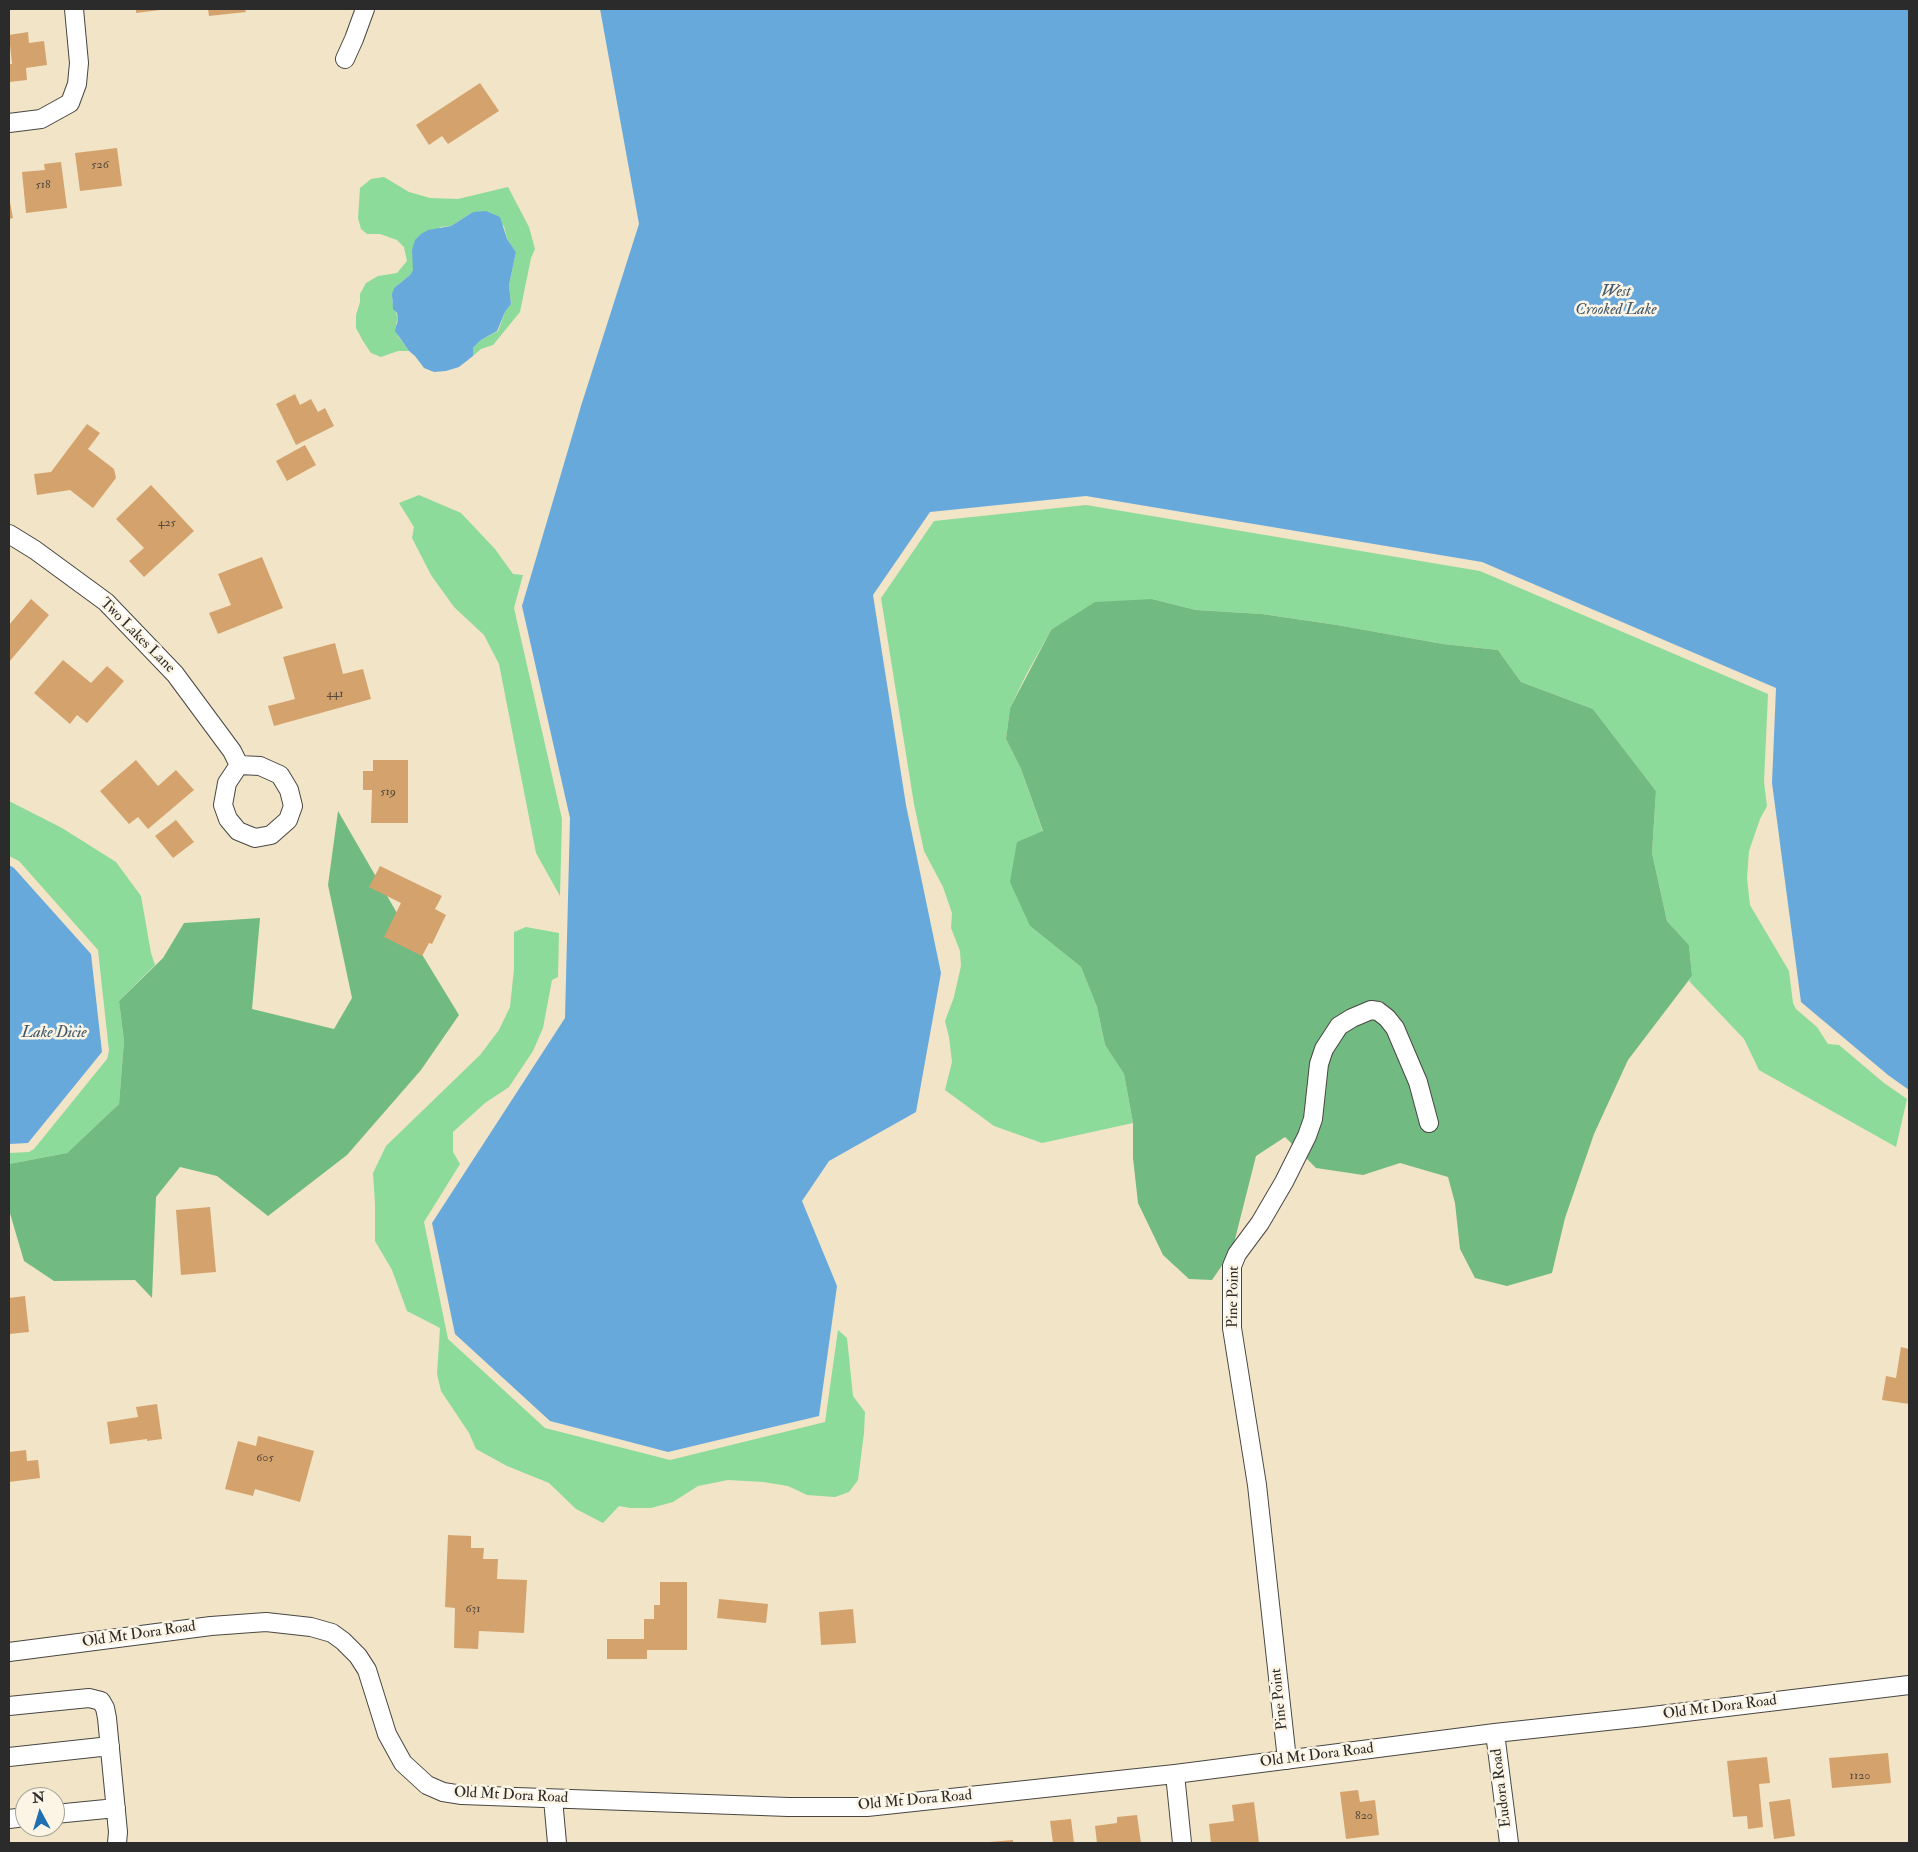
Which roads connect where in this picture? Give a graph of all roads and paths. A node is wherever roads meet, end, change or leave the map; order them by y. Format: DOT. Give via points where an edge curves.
graph roads {
  1 [pos="74,9"];
  2 [pos="366,9"];
  3 [pos="345,59"];
  4 [pos="9,123"];
  5 [pos="9,534"];
  6 [pos="239,765"];
  7 [pos="1429,1124"];
  8 [pos="9,1652"];
  9 [pos="1909,1685"];
  10 [pos="9,1706"];
  11 [pos="1495,1733"];
  12 [pos="110,1746"];
  13 [pos="9,1757"];
  14 [pos="1287,1760"];
  15 [pos="1175,1774"];
  16 [pos="554,1799"];
  17 [pos="116,1808"];
  18 [pos="65,1813"];
  19 [pos="117,1843"];
  20 [pos="557,1843"];
  21 [pos="1182,1843"];
  22 [pos="1509,1843"];
  1 -- 4 [label="street" via="79,63 77,84 70,103 40,119"];
  2 -- 3 [label="street"];
  5 -- 6 [label="street, Two Lakes Lane" via="106,602 175,674"];
  6 -- 6 [label="street" via="227,783 223,805 228,819 238,831 255,838 271,835 288,820 293,806 289,790 280,775 260,766"];
  7 -- 14 [label="street, Pine Point" via="1418,1082 1395,1028 1387,1018 1371,1010 1339,1026 1324,1049 1319,1064 1313,1119 1307,1136 1284,1182 1232,1266 1232,1328 1257,1485"];
  8 -- 16 [label="street, Old Mt Dora Road" via="211,1626 266,1622 311,1627 332,1633 358,1656 367,1670 387,1734 403,1763 427,1785 462,1796"];
  9 -- 11 [label="street, Old Mt Dora Road"];
  10 -- 12 [label="street" via="101,1701 105,1708"];
  11 -- 14 [label="street, Old Mt Dora Road"];
  11 -- 22 [label="street, Eudora Road"];
  12 -- 13 [label="street"];
  12 -- 17 [label="street"];
  14 -- 15 [label="street, Old Mt Dora Road"];
  15 -- 16 [label="street, Old Mt Dora Road" via="867,1807 788,1808"];
  15 -- 21 [label="street"];
  16 -- 20 [label="street"];
  17 -- 18 [label="street"];
  17 -- 19 [label="street"];
}
